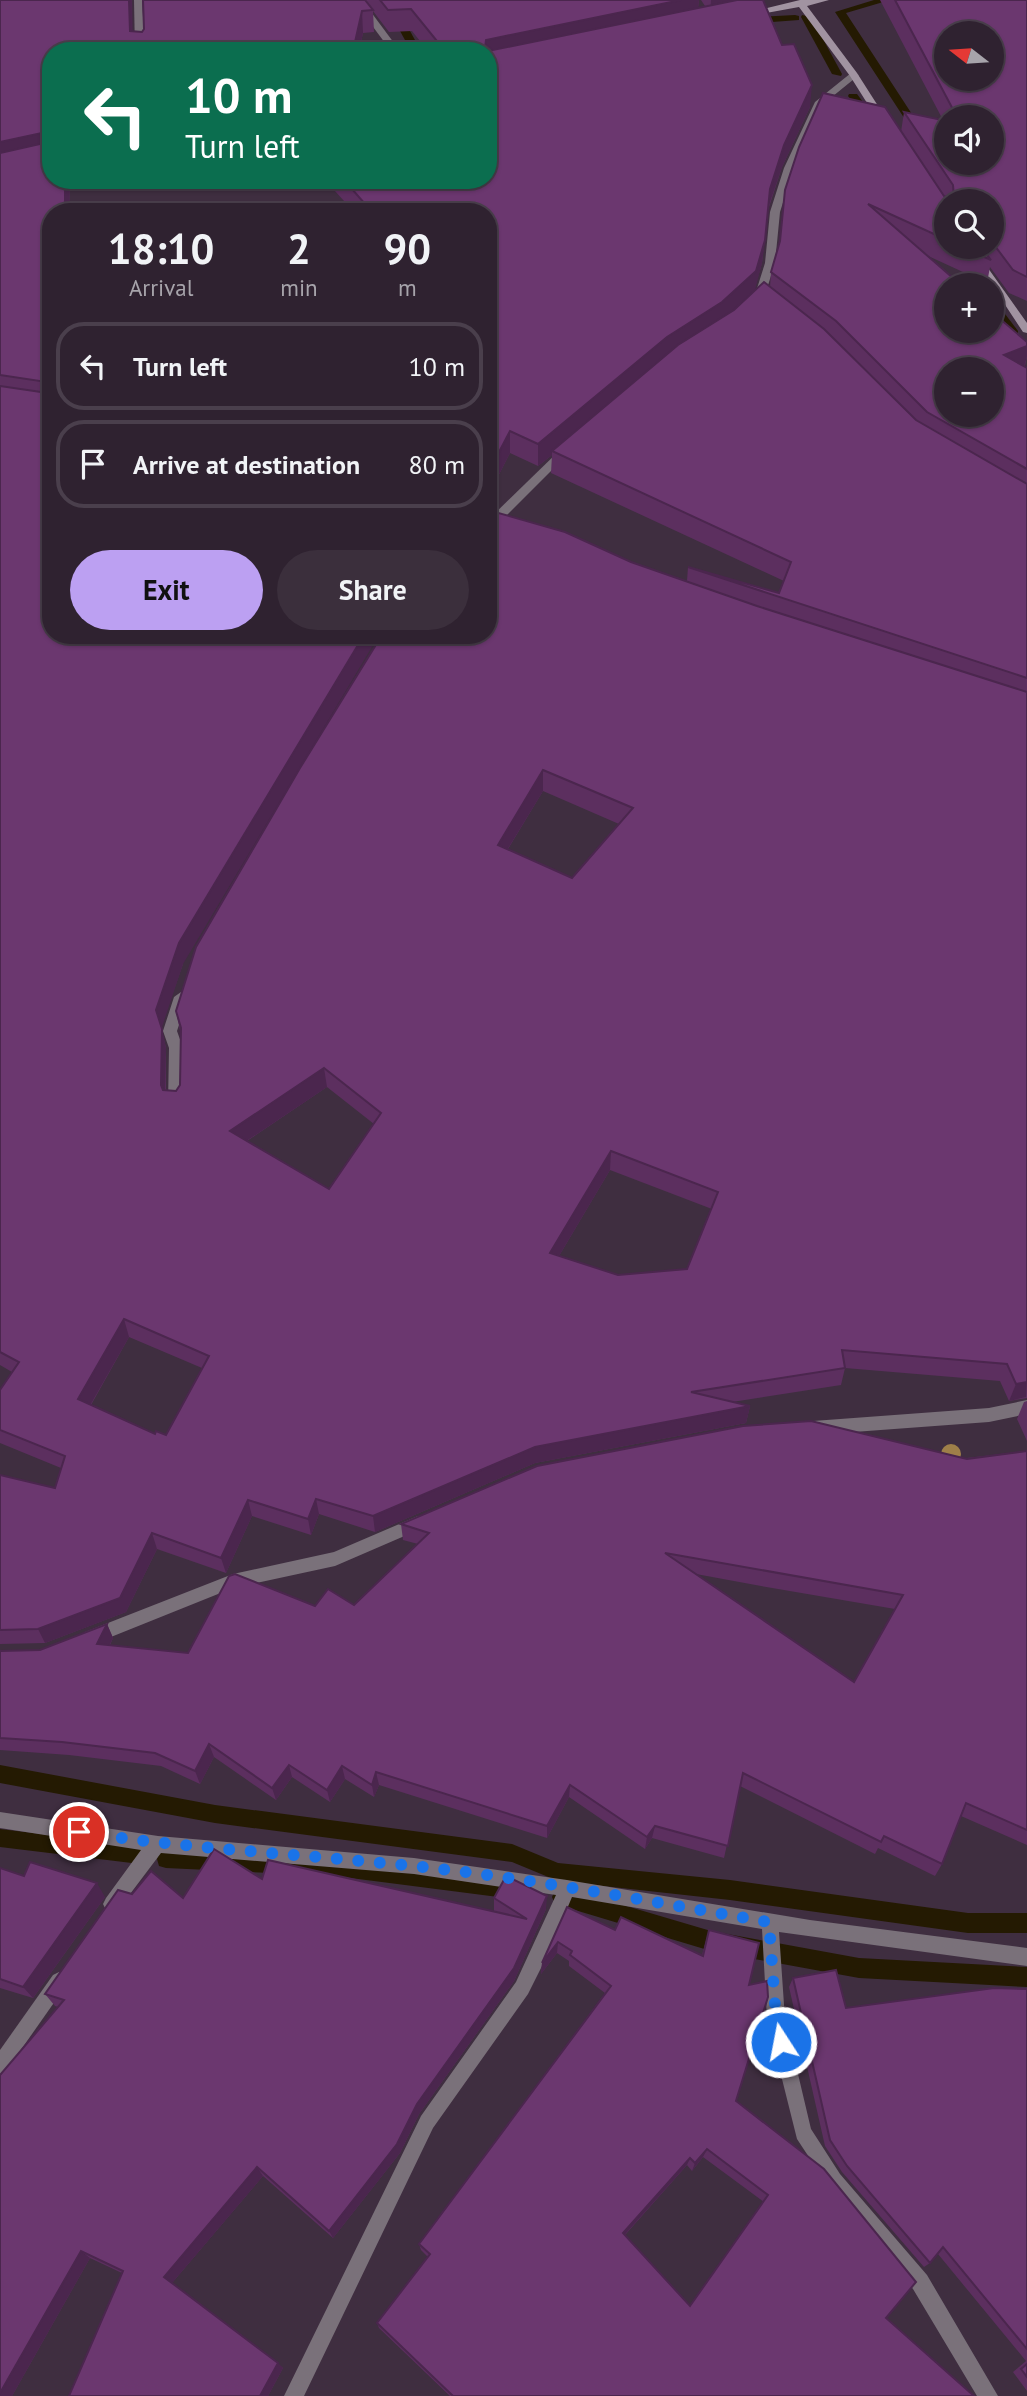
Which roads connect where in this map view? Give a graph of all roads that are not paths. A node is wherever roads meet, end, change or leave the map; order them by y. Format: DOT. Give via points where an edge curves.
graph roads {
  1 [pos="138,0"];
  2 [pos="356,0"];
  3 [pos="825,0"];
  4 [pos="800,2"];
  5 [pos="733,16"];
  6 [pos="140,42"];
  7 [pos="389,42"];
  8 [pos="853,75"];
  9 [pos="888,129"];
  10 [pos="977,259"];
  11 [pos="772,305"];
  12 [pos="1027,330"];
  13 [pos="572,445"];
  14 [pos="497,511"];
  15 [pos="497,517"];
  16 [pos="510,522"];
  17 [pos="188,978"];
  18 [pos="175,1104"];
  19 [pos="1027,1407"];
  20 [pos="795,1429"];
  21 [pos="435,1516"];
  22 [pos="71,1644"];
  23 [pos="0,1820"];
  24 [pos="158,1844"];
  25 [pos="567,1888"];
  26 [pos="106,1914"];
  27 [pos="769,1922"];
  28 [pos="1027,1957"];
  29 [pos="67,1970"];
  30 [pos="0,2065"];
  31 [pos="293,2396"];
  32 [pos="988,2396"];
  1 -- 6 [label="street"];
  2 -- 7 [label="street"];
  3 -- 4 [label="street"];
  4 -- 5 [label="street"];
  4 -- 8 [label="street"];
  8 -- 9 [label="street"];
  8 -- 11 [label="street" via="818,104 789,168 775,212 770,263 757,300"];
  10 -- 12 [label="street"];
  13 -- 14 [label="street"];
  15 -- 16 [label="street"];
  17 -- 18 [label="street" via="170,1031 176,1048"];
  19 -- 20 [label="street" via="989,1415"];
  21 -- 22 [label="street" via="335,1559 233,1581"];
  23 -- 24 [label="street"];
  24 -- 25 [label="street" via="414,1866"];
  24 -- 26 [label="street"];
  25 -- 27 [label="street"];
  25 -- 31 [label="street" via="522,1988 427,2122"];
  27 -- 28 [label="street"];
  27 -- 32 [label="street" via="776,2019 803,2133 834,2180 920,2283"];
  29 -- 30 [label="street"];
}
